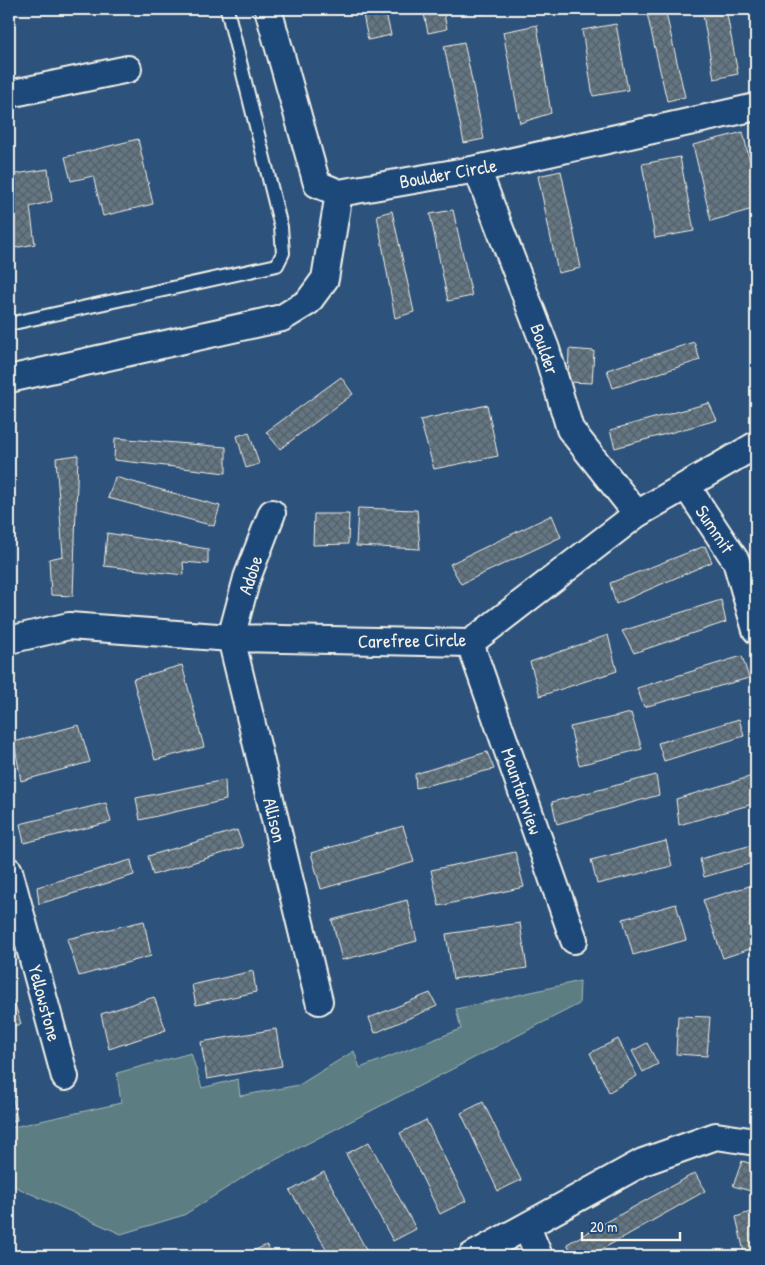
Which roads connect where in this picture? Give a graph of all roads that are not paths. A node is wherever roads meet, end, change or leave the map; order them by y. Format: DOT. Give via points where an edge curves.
graph roads {
  1 [pos="228,9"];
  2 [pos="268,9"];
  3 [pos="128,69"];
  4 [pos="9,94"];
  5 [pos="756,107"];
  6 [pos="477,169"];
  7 [pos="339,193"];
  8 [pos="9,324"];
  9 [pos="9,379"];
  10 [pos="756,445"];
  11 [pos="687,487"];
  12 [pos="272,514"];
  13 [pos="637,514"];
  14 [pos="756,630"];
  15 [pos="231,638"];
  16 [pos="9,640"];
  17 [pos="470,643"];
  18 [pos="9,872"];
  19 [pos="574,940"];
  20 [pos="318,1001"];
  21 [pos="65,1077"];
  22 [pos="756,1142"];
  23 [pos="527,1226"];
  24 [pos="472,1256"];
  25 [pos="539,1256"];
  1 -- 8 [label="lane" via="281,227 284,253 277,265"];
  2 -- 7 [label="street" via="317,184"];
  3 -- 4 [label="street"];
  5 -- 6 [label="street, Boulder Circle"];
  6 -- 7 [label="street, Boulder Circle"];
  6 -- 13 [label="street, Boulder" via="546,349 570,429"];
  7 -- 9 [label="street" via="325,279 308,302 282,318"];
  10 -- 11 [label="street, Carefree Circle"];
  11 -- 13 [label="street, Carefree Circle"];
  11 -- 14 [label="street, Summit" via="736,560"];
  12 -- 15 [label="street, Adobe" via="247,578"];
  13 -- 17 [label="street, Carefree Circle"];
  15 -- 16 [label="street, Carefree Circle" via="69,626"];
  15 -- 17 [label="street, Carefree Circle"];
  15 -- 20 [label="street, Allison"];
  17 -- 19 [label="street, Mountainview"];
  18 -- 21 [label="street, Yellowstone"];
  22 -- 23 [label="street" via="716,1136 643,1162"];
  23 -- 24 [label="street"];
  23 -- 25 [label="street"];
}
